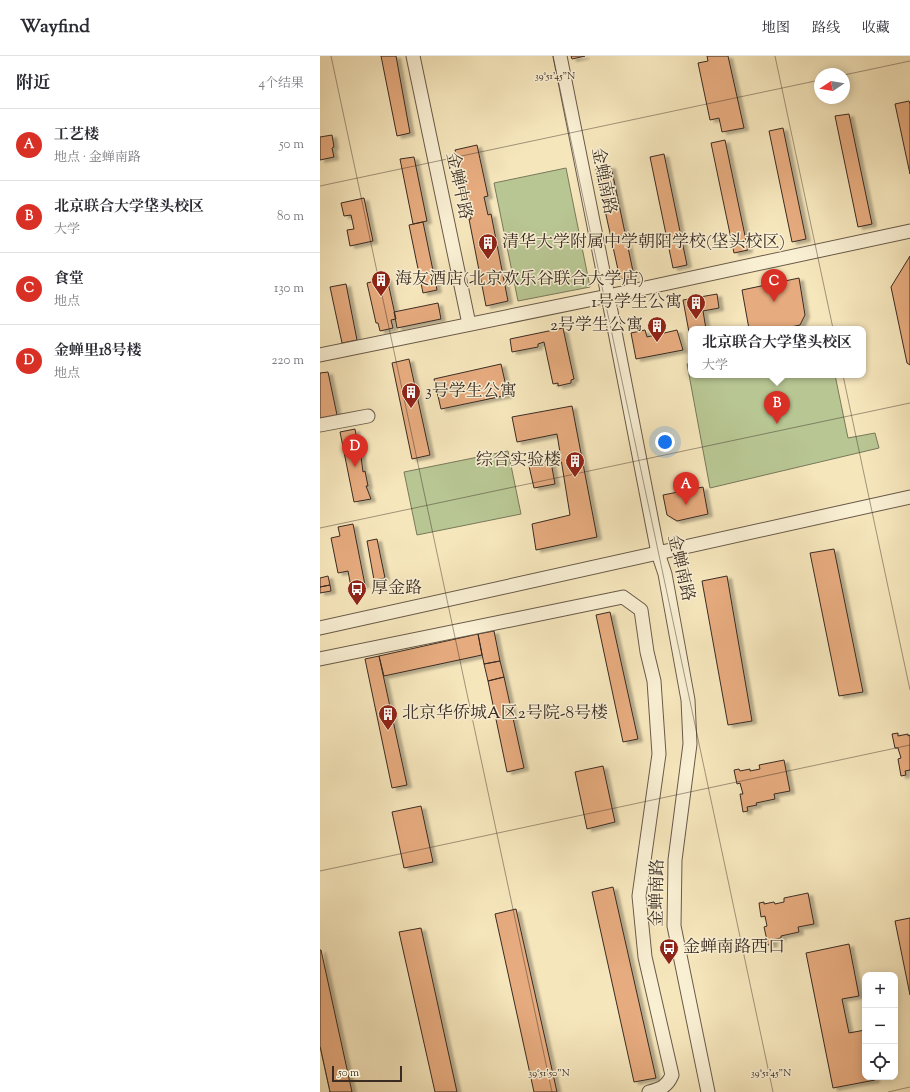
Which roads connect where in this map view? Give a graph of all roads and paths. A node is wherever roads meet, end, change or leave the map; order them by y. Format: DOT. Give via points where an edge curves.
graph roads {
  1 [pos="413,56"];
  2 [pos="560,56"];
  3 [pos="910,231"];
  4 [pos="608,296"];
  5 [pos="469,324"];
  6 [pos="320,355"];
  7 [pos="368,416"];
  8 [pos="320,425"];
  9 [pos="910,497"];
  10 [pos="658,553"];
  11 [pos="320,628"];
  12 [pos="320,659"];
  13 [pos="649,1092"];
  14 [pos="708,1092"];
  1 -- 5 [label="street, 金蝉中路"];
  2 -- 4 [label="street, 金蝉南路"];
  3 -- 4 [label="street"];
  4 -- 5 [label="street"];
  4 -- 10 [label="street, 金蝉南路"];
  5 -- 6 [label="street"];
  7 -- 8 [label="street"];
  9 -- 10 [label="street"];
  10 -- 11 [label="street"];
  10 -- 14 [label="street, 金蝉南路" via="665,574 688,700 690,736 676,860 674,926"];
  12 -- 13 [label="street" via="623,597 641,610 654,681 659,754 640,896 645,957 672,1075 663,1088"];
}
